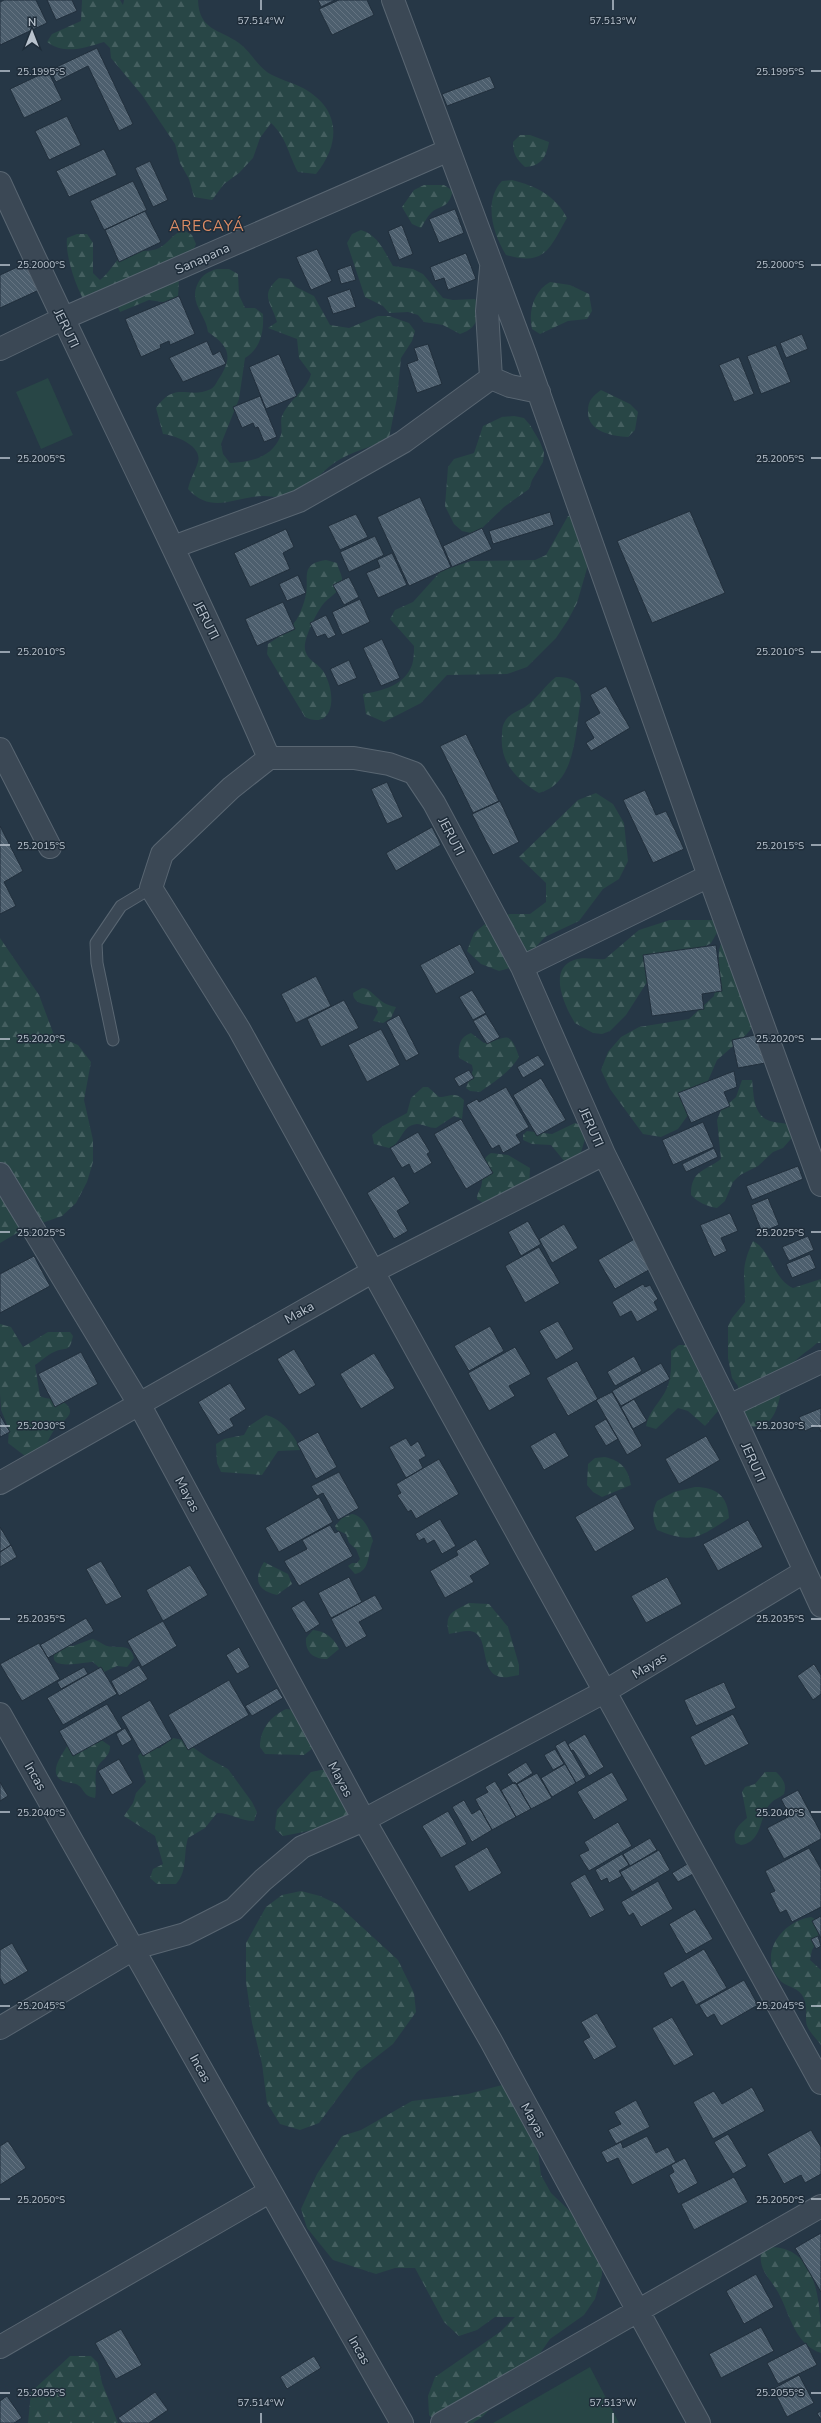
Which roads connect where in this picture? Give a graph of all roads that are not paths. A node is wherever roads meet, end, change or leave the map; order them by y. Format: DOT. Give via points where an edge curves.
graph roads {
  1 [pos="394,0"];
  2 [pos="448,150"];
  3 [pos="0,184"];
  4 [pos="492,265"];
  5 [pos="62,319"];
  6 [pos="0,349"];
  7 [pos="491,378"];
  8 [pos="539,392"];
  9 [pos="173,547"];
  10 [pos="0,748"];
  11 [pos="269,758"];
  12 [pos="50,847"];
  13 [pos="709,876"];
  14 [pos="151,888"];
  15 [pos="522,967"];
  16 [pos="113,1040"];
  17 [pos="604,1154"];
  18 [pos="0,1174"];
  19 [pos="821,1185"];
  20 [pos="372,1272"];
  21 [pos="821,1362"];
  22 [pos="138,1402"];
  23 [pos="729,1406"];
  24 [pos="0,1482"];
  25 [pos="804,1572"];
  26 [pos="821,1606"];
  27 [pos="604,1692"];
  28 [pos="0,1714"];
  29 [pos="364,1820"];
  30 [pos="135,1948"];
  31 [pos="0,2028"];
  32 [pos="821,2083"];
  33 [pos="269,2192"];
  34 [pos="821,2206"];
  35 [pos="637,2311"];
  36 [pos="0,2347"];
  37 [pos="402,2423"];
  38 [pos="442,2423"];
  39 [pos="700,2423"];
  1 -- 2 [label="street"];
  2 -- 4 [label="street"];
  2 -- 5 [label="street, Sanapana"];
  3 -- 5 [label="street, JERUTI"];
  4 -- 7 [label="street" via="487,311"];
  4 -- 8 [label="street"];
  5 -- 6 [label="street, Sanapana"];
  5 -- 9 [label="street, JERUTI"];
  7 -- 8 [label="street" via="510,386"];
  7 -- 9 [label="street" via="403,442 299,501"];
  8 -- 13 [label="street"];
  9 -- 11 [label="street, JERUTI" via="221,647"];
  10 -- 12 [label="street"];
  11 -- 14 [label="street" via="231,788 162,854"];
  11 -- 15 [label="street, JERUTI" via="354,758 389,764 414,773 434,803"];
  13 -- 15 [label="street"];
  13 -- 19 [label="street"];
  14 -- 16 [label="lane" via="121,906 96,943 97,963"];
  14 -- 20 [label="street" via="239,1029"];
  15 -- 17 [label="street, JERUTI"];
  17 -- 20 [label="street, Maka"];
  17 -- 23 [label="street, JERUTI"];
  18 -- 22 [label="street, Mayas"];
  20 -- 22 [label="street, Maka"];
  20 -- 27 [label="street"];
  21 -- 23 [label="street"];
  22 -- 24 [label="street, Maka"];
  22 -- 29 [label="street, Mayas"];
  23 -- 25 [label="street, JERUTI"];
  25 -- 26 [label="street, JERUTI"];
  25 -- 27 [label="street, Mayas"];
  27 -- 29 [label="street, Mayas"];
  27 -- 32 [label="street"];
  28 -- 30 [label="street, Incas"];
  29 -- 30 [label="street, Mayas" via="302,1847 234,1909 185,1934"];
  29 -- 35 [label="street, Mayas" via="491,2041"];
  30 -- 31 [label="street, Mayas"];
  30 -- 33 [label="street, Incas"];
  33 -- 36 [label="street"];
  33 -- 37 [label="street, Incas"];
  34 -- 35 [label="street"];
  35 -- 38 [label="street"];
  35 -- 39 [label="street, Mayas"];
}
